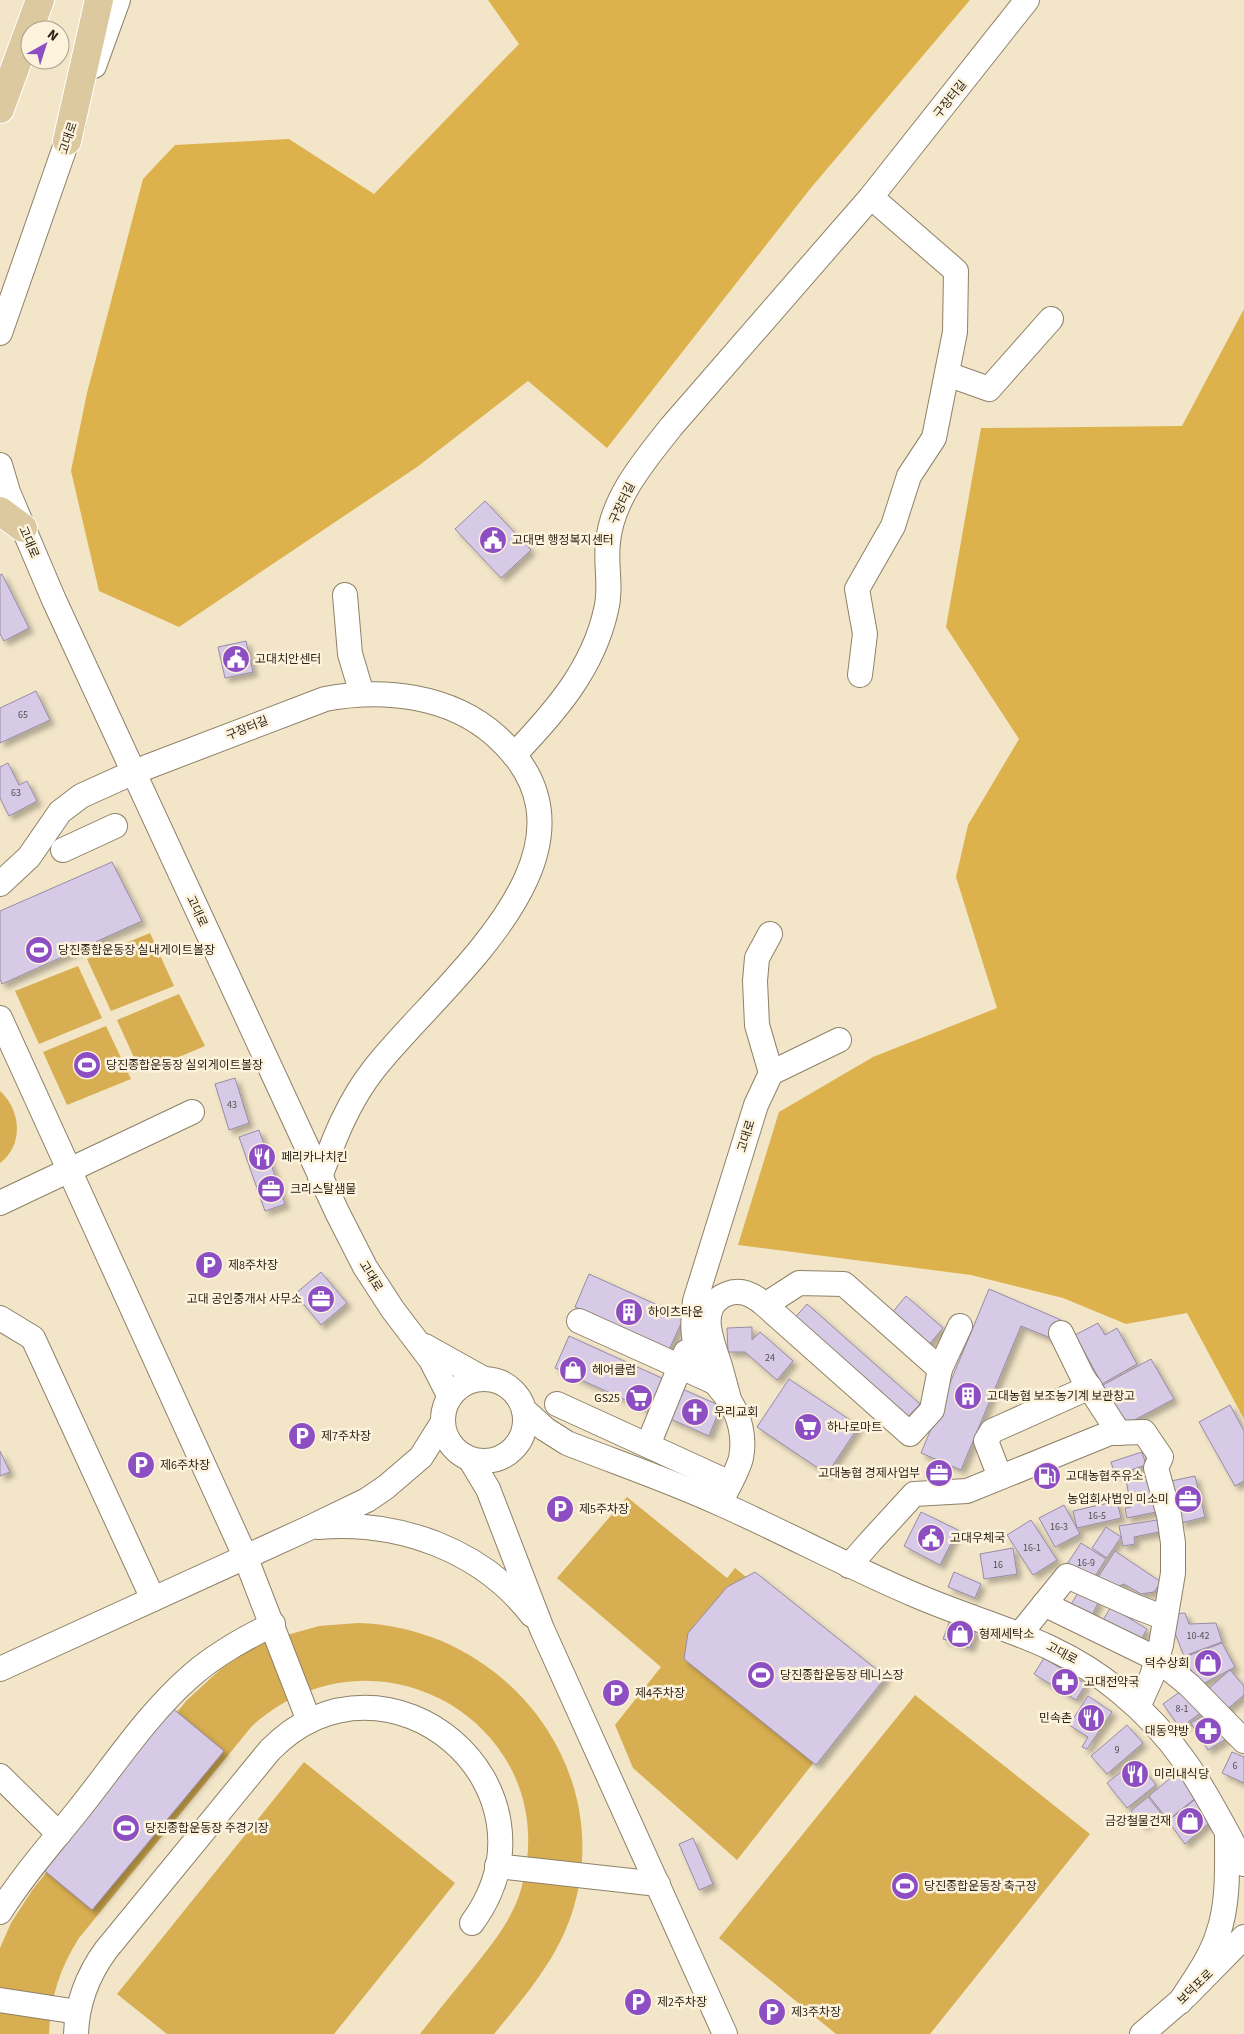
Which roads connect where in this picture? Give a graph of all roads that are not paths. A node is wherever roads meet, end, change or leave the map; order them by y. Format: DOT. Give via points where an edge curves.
graph roads {
  1 [pos="20,0"];
  2 [pos="40,0"];
  3 [pos="99,0"];
  4 [pos="118,0"];
  5 [pos="1027,0"];
  6 [pos="0,54"];
  7 [pos="0,109"];
  8 [pos="67,141"];
  9 [pos="871,197"];
  10 [pos="1051,319"];
  11 [pos="0,333"];
  12 [pos="947,374"];
  13 [pos="0,465"];
  14 [pos="0,511"];
  15 [pos="23,528"];
  16 [pos="345,595"];
  17 [pos="860,675"];
  18 [pos="362,694"];
  19 [pos="514,755"];
  20 [pos="134,772"];
  21 [pos="115,826"];
  22 [pos="63,850"];
  23 [pos="0,884"];
  24 [pos="770,934"];
  25 [pos="0,1018"];
  26 [pos="839,1040"];
  27 [pos="771,1073"];
  28 [pos="192,1112"];
  29 [pos="70,1170"];
  30 [pos="320,1177"];
  31 [pos="0,1203"];
  32 [pos="765,1304"];
  33 [pos="0,1318"];
  34 [pos="579,1321"];
  35 [pos="960,1326"];
  36 [pos="1061,1334"];
  37 [pos="693,1335"];
  38 [pos="420,1342"];
  39 [pos="680,1367"];
  40 [pos="940,1369"];
  41 [pos="484,1379"];
  42 [pos="1090,1388"];
  43 [pos="721,1391"];
  44 [pos="450,1397"];
  45 [pos="557,1404"];
  46 [pos="524,1410"];
  47 [pos="443,1422"];
  48 [pos="1120,1433"];
  49 [pos="567,1443"];
  50 [pos="648,1445"];
  51 [pos="509,1451"];
  52 [pos="462,1454"];
  53 [pos="421,1457"];
  54 [pos="1000,1477"];
  55 [pos="725,1493"];
  56 [pos="495,1507"];
  57 [pos="309,1528"];
  58 [pos="245,1556"];
  59 [pos="849,1566"];
  60 [pos="152,1599"];
  61 [pos="1044,1604"];
  62 [pos="1165,1618"];
  63 [pos="1087,1625"];
  64 [pos="542,1628"];
  65 [pos="275,1631"];
  66 [pos="1020,1634"];
  67 [pos="1067,1655"];
  68 [pos="1157,1659"];
  69 [pos="0,1669"];
  70 [pos="1138,1707"];
  71 [pos="309,1721"];
  72 [pos="1244,1741"];
  73 [pos="0,1776"];
  74 [pos="1227,1831"];
  75 [pos="59,1834"];
  76 [pos="1244,1848"];
  77 [pos="1244,1864"];
  78 [pos="498,1866"];
  79 [pos="658,1884"];
  80 [pos="0,1912"];
  81 [pos="472,1923"];
  82 [pos="1244,1936"];
  83 [pos="0,2000"];
  84 [pos="1180,2002"];
  85 [pos="77,2023"];
  86 [pos="726,2034"];
  87 [pos="1142,2034"];
  1 -- 6 [label="main road"];
  2 -- 7 [label="main road"];
  3 -- 8 [label="main road"];
  4 -- 8 [label="street, 고대로"];
  5 -- 9 [label="street, 구장터길"];
  8 -- 11 [label="street, 고대로"];
  9 -- 12 [label="street" via="956,271 956,332"];
  9 -- 19 [label="street, 구장터길" via="642,464 610,525 607,609 593,651 564,699"];
  10 -- 12 [label="street" via="989,389"];
  12 -- 17 [label="street" via="934,438 909,476 893,526 857,589 865,634"];
  13 -- 15 [label="street, 고대로"];
  14 -- 15 [label="main road"];
  15 -- 20 [label="street, 고대로"];
  16 -- 18 [label="street" via="350,654"];
  18 -- 19 [label="street, 구장터길" via="424,699 457,709 493,733"];
  18 -- 20 [label="street, 구장터길" via="310,703"];
  19 -- 30 [label="street" via="528,776 540,807 537,851 526,880 496,929 374,1069 357,1093 334,1138"];
  20 -- 23 [label="street, 구장터길" via="69,804 29,857"];
  20 -- 30 [label="street, 고대로"];
  21 -- 22 [label="street"];
  24 -- 27 [label="street" via="757,958 755,981 756,1025"];
  25 -- 29 [label="street"];
  26 -- 27 [label="street"];
  27 -- 37 [label="street, 고대로" via="756,1105 695,1301"];
  28 -- 29 [label="street"];
  29 -- 31 [label="street"];
  29 -- 58 [label="street"];
  30 -- 38 [label="street, 고대로" via="365,1267 393,1310"];
  32 -- 40 [label="street" via="799,1283 844,1284"];
  32 -- 40 [label="street" via="910,1434 932,1410"];
  32 -- 43 [label="street" via="751,1294 736,1292 720,1297 712,1305 709,1333"];
  33 -- 60 [label="street" via="33,1338"];
  34 -- 39 [label="street"];
  35 -- 40 [label="street"];
  36 -- 42 [label="street"];
  37 -- 39 [label="street"];
  37 -- 43 [label="street, 고대로" via="703,1365"];
  38 -- 41 [label="street"];
  38 -- 44 [label="street"];
  39 -- 43 [label="street"];
  39 -- 50 [label="street"];
  41 -- 44 [label="street" via="465,1384"];
  41 -- 46 [label="street" via="512,1390"];
  42 -- 48 [label="street"];
  42 -- 54 [label="street" via="992,1431 986,1441"];
  43 -- 55 [label="street, 고대로" via="740,1426 742,1448 741,1459"];
  44 -- 47 [label="street"];
  45 -- 50 [label="street"];
  46 -- 49 [label="street" via="544,1429"];
  46 -- 51 [label="street" via="524,1428"];
  47 -- 52 [label="street" via="448,1439"];
  47 -- 53 [label="street"];
  48 -- 54 [label="street" via="1110,1433"];
  48 -- 62 [label="street" via="1144,1432 1161,1456 1156,1468 1173,1543 1173,1573"];
  49 -- 51 [label="street" via="538,1441"];
  49 -- 55 [label="street, 고대로"];
  50 -- 55 [label="street"];
  51 -- 52 [label="street" via="486,1461"];
  51 -- 56 [label="street" via="495,1480"];
  52 -- 53 [label="street" via="439,1449"];
  52 -- 56 [label="street" via="488,1489"];
  53 -- 57 [label="street" via="377,1494"];
  54 -- 59 [label="street" via="967,1491 914,1494"];
  55 -- 59 [label="street, 고대로"];
  56 -- 64 [label="street"];
  57 -- 58 [label="street"];
  57 -- 64 [label="street" via="347,1526 390,1530 448,1548 495,1578"];
  58 -- 60 [label="street"];
  58 -- 65 [label="street"];
  59 -- 66 [label="street, 고대로" via="916,1596"];
  60 -- 69 [label="street"];
  61 -- 62 [label="street" via="1067,1576"];
  61 -- 63 [label="street"];
  61 -- 66 [label="street"];
  62 -- 68 [label="street"];
  63 -- 67 [label="street"];
  63 -- 68 [label="street"];
  64 -- 79 [label="street"];
  65 -- 71 [label="street"];
  65 -- 75 [label="street" via="242,1640 215,1656 178,1688"];
  66 -- 67 [label="street, 고대로"];
  67 -- 70 [label="street, 고대로" via="1103,1678"];
  68 -- 70 [label="street"];
  68 -- 72 [label="street" via="1189,1685"];
  70 -- 74 [label="street, 고대로" via="1188,1764"];
  71 -- 78 [label="street" via="346,1710 385,1710 418,1719 447,1736 472,1760 491,1794 499,1832"];
  71 -- 85 [label="street" via="270,1750 106,1950 86,1983"];
  73 -- 75 [label="street"];
  74 -- 76 [label="street"];
  74 -- 77 [label="street, 고대로"];
  74 -- 84 [label="street" via="1226,1880 1218,1933 1203,1966"];
  75 -- 80 [label="street"];
  78 -- 79 [label="street"];
  78 -- 81 [label="street" via="491,1889"];
  79 -- 86 [label="street"];
  82 -- 84 [label="street, 보덕포로"];
  83 -- 85 [label="street"];
  84 -- 87 [label="street, 보덕포로"];
}
